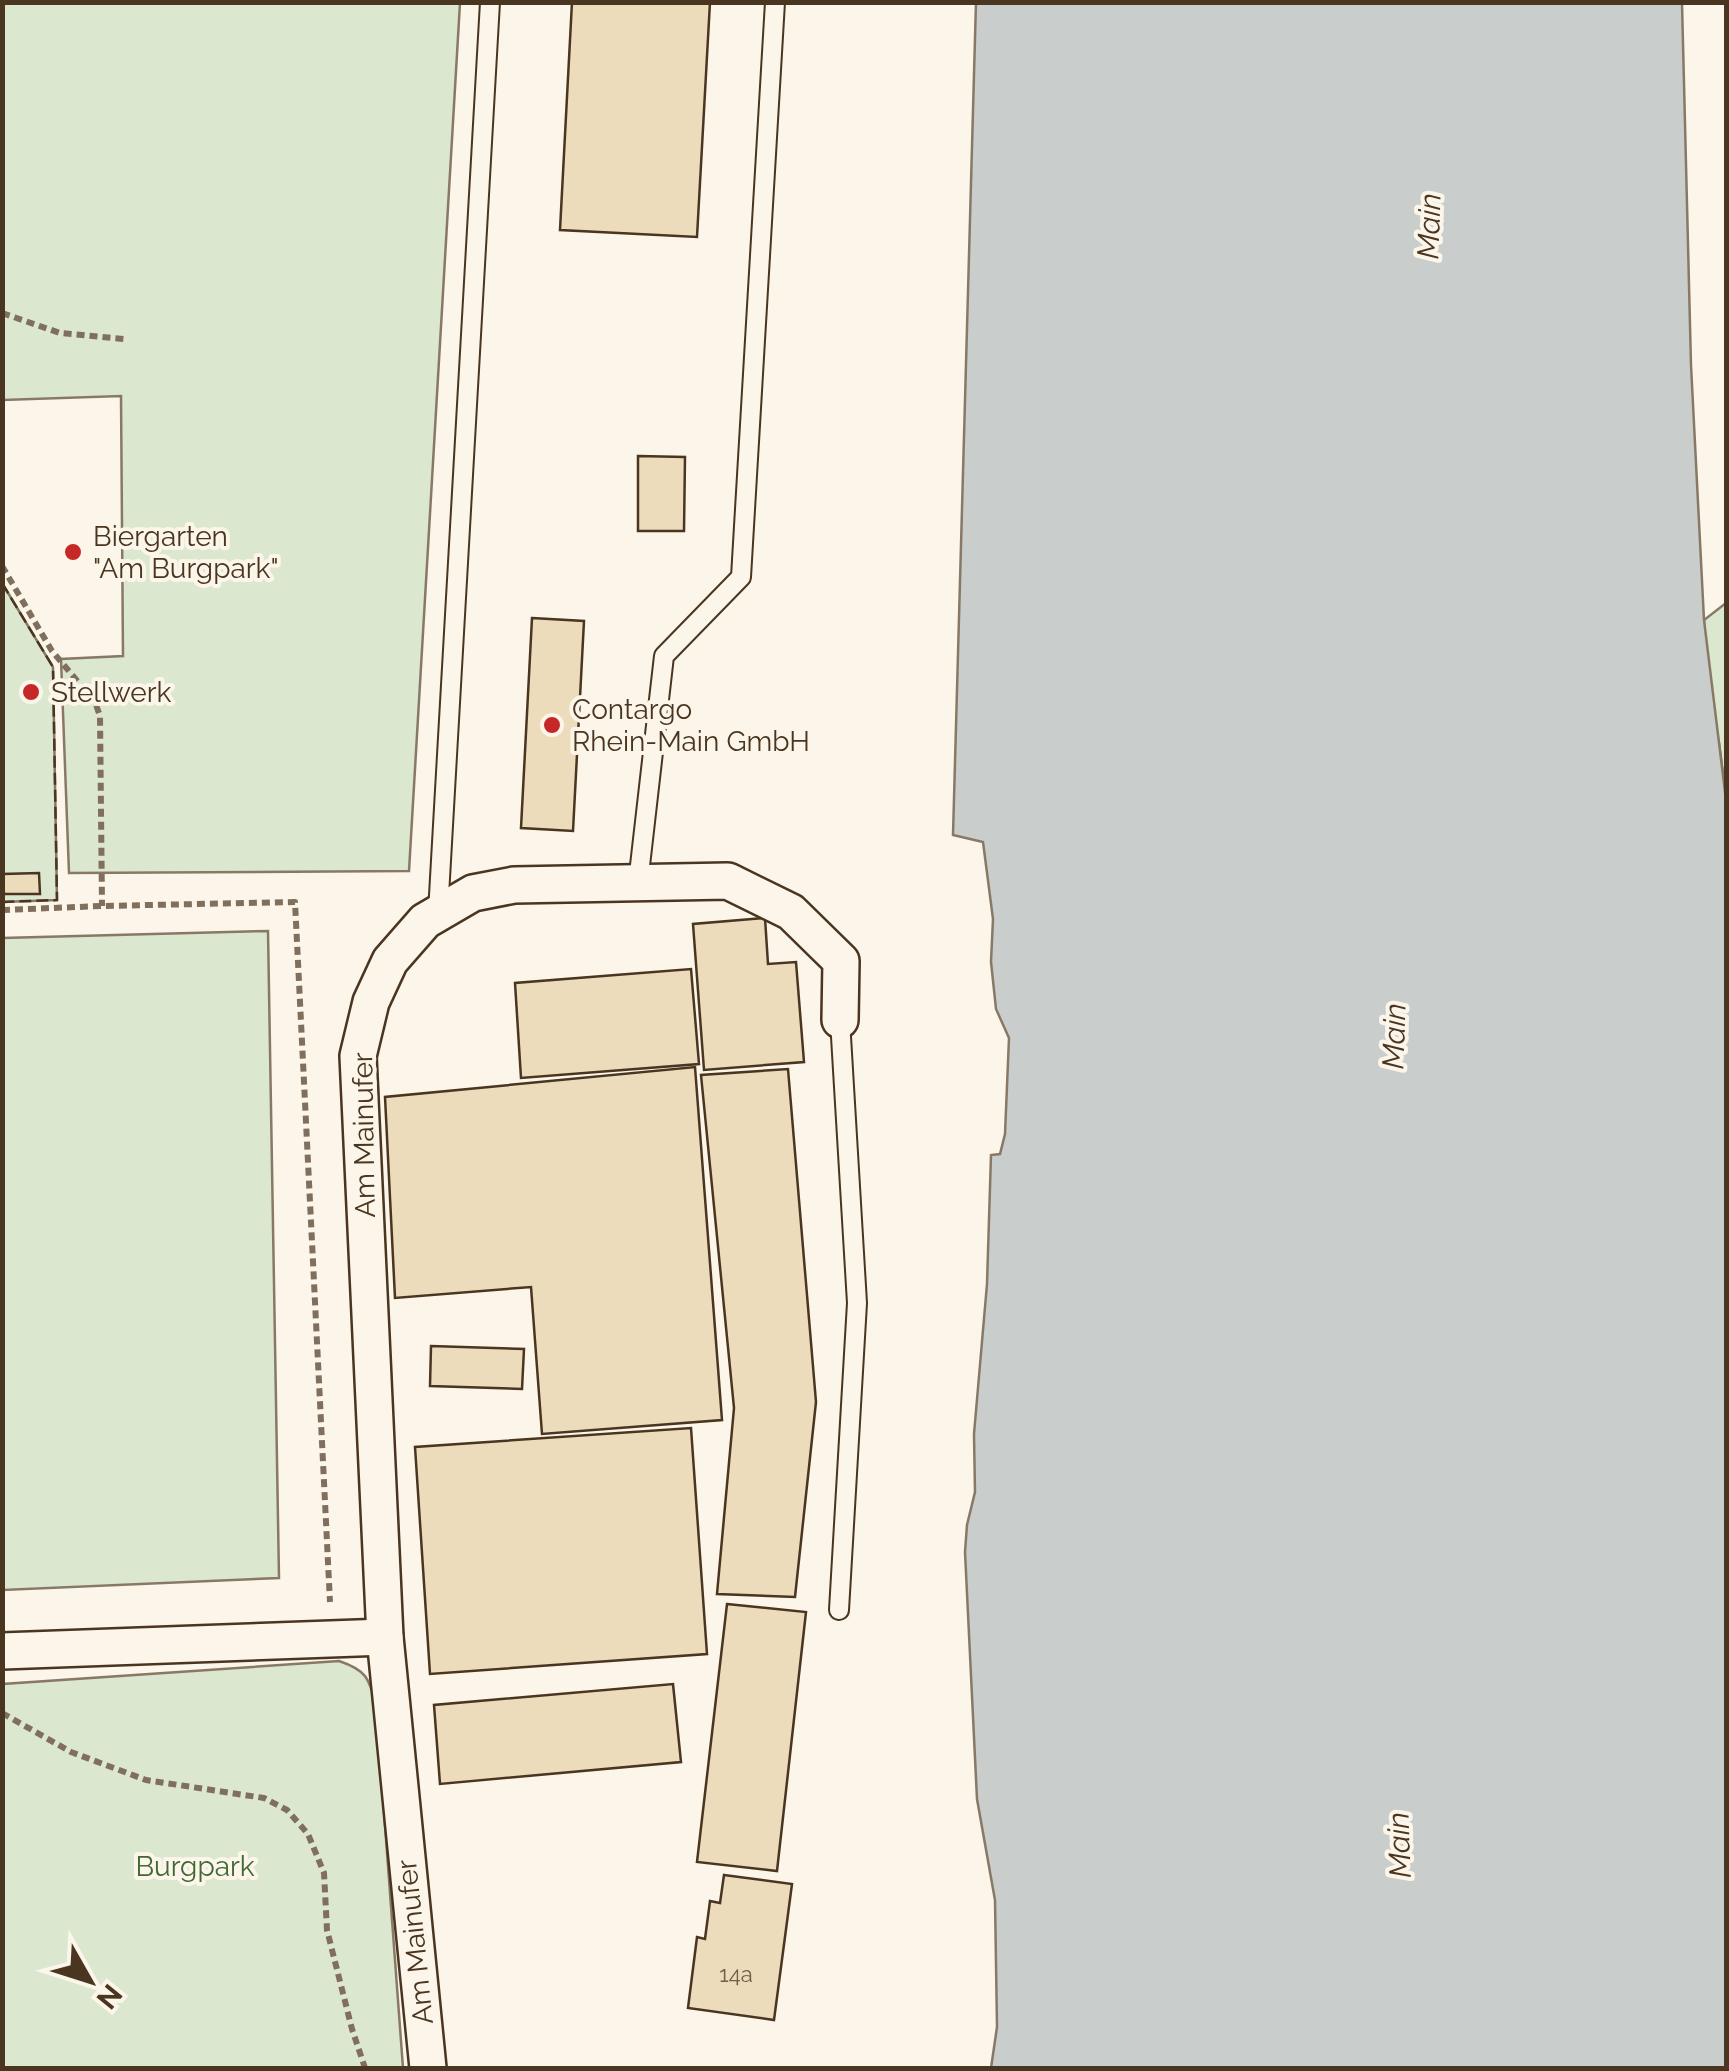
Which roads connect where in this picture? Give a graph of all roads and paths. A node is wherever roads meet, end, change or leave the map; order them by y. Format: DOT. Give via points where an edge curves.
graph roads {
  1 [pos="490,2"];
  2 [pos="776,2"];
  3 [pos="2,313"];
  4 [pos="124,339"];
  5 [pos="2,566"];
  6 [pos="638,883"];
  7 [pos="102,906"];
  8 [pos="2,910"];
  9 [pos="438,914"];
  10 [pos="840,1020"];
  11 [pos="839,1610"];
  12 [pos="330,1616"];
  13 [pos="385,1637"];
  14 [pos="2,1650"];
  15 [pos="2,1713"];
  16 [pos="365,2068"];
  17 [pos="428,2068"];
  1 -- 9 [label="lane"];
  2 -- 6 [label="lane" via="741,578 664,656"];
  3 -- 4 [label="path" via="60,333"];
  5 -- 7 [label="path" via="52,652 100,716"];
  6 -- 9 [label="street, Am Mainufer" via="514,886 473,893"];
  6 -- 10 [label="street, Am Mainufer" via="728,881 791,912 840,961"];
  7 -- 8 [label="path"];
  7 -- 12 [label="path" via="295,902"];
  9 -- 13 [label="street, Am Mainufer" via="390,961 358,1056"];
  10 -- 11 [label="lane" via="857,1303"];
  13 -- 14 [label="street"];
  13 -- 17 [label="street, Am Mainufer"];
  15 -- 16 [label="path" via="71,1752 146,1780 264,1798 287,1810 308,1834 324,1873 328,1930"];
}
